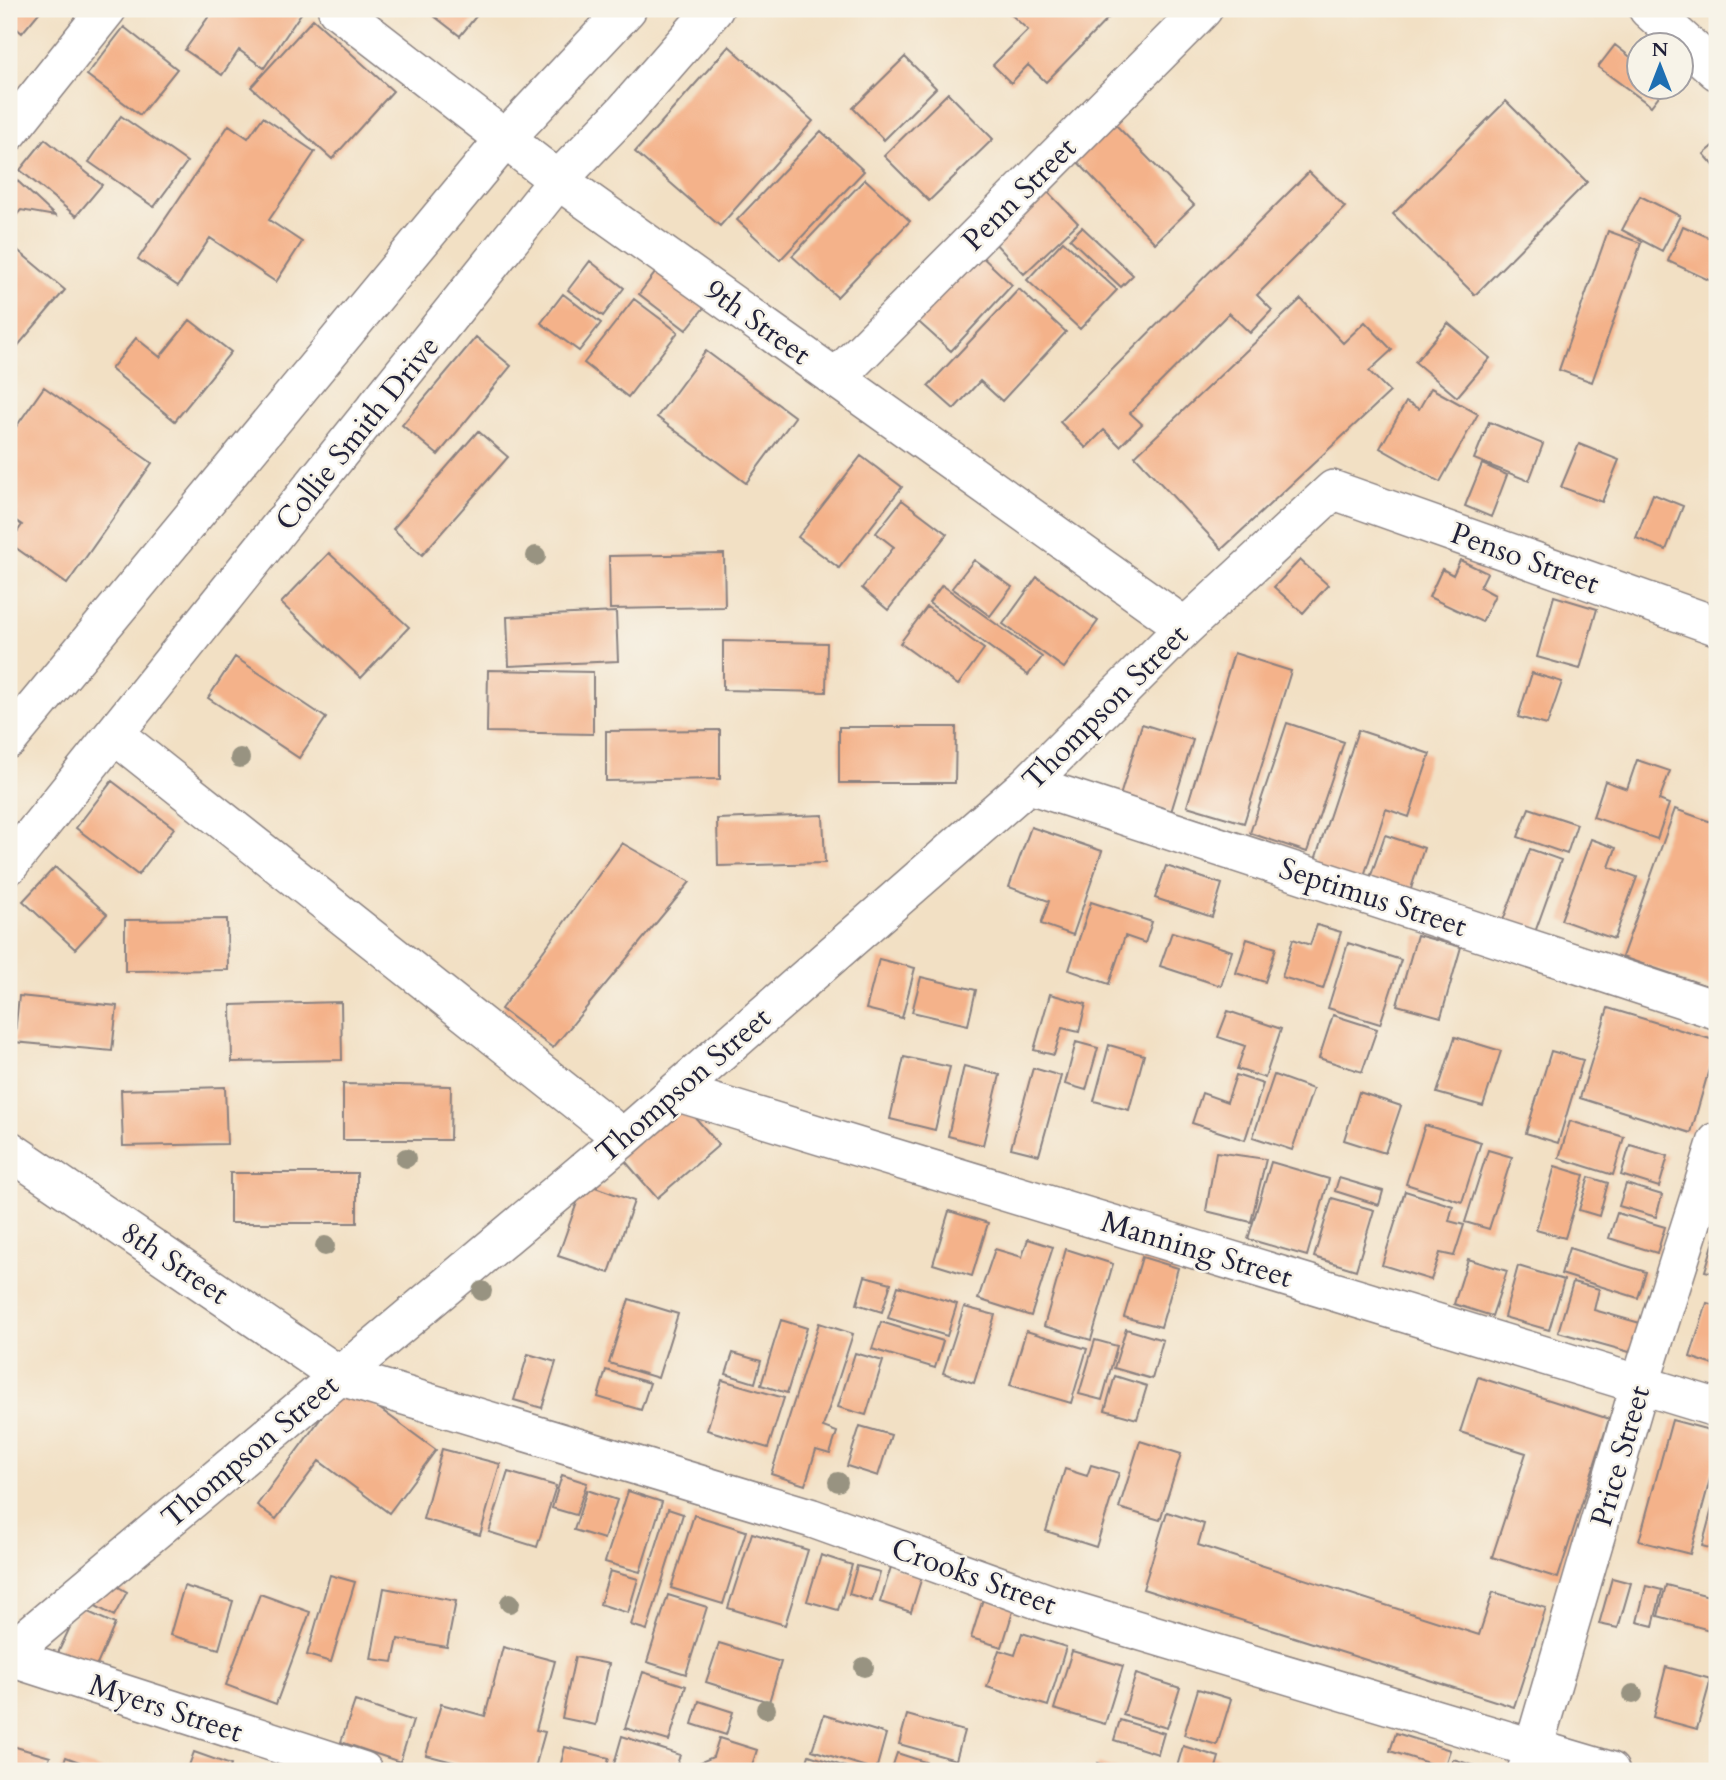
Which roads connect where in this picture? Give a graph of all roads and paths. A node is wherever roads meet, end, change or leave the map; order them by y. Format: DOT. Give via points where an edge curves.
graph roads {
  1 [pos="107,9"];
  2 [pos="337,9"];
  3 [pos="627,9"];
  4 [pos="714,9"];
  5 [pos="1203,9"];
  6 [pos="1647,9"];
  7 [pos="1717,71"];
  8 [pos="9,132"];
  9 [pos="505,139"];
  10 [pos="558,180"];
  11 [pos="836,379"];
  12 [pos="1333,490"];
  13 [pos="1717,626"];
  14 [pos="1185,627"];
  15 [pos="115,735"];
  16 [pos="9,739"];
  17 [pos="1028,784"];
  18 [pos="9,865"];
  19 [pos="1717,1010"];
  20 [pos="677,1092"];
  21 [pos="623,1138"];
  22 [pos="1717,1142"];
  23 [pos="9,1150"];
  24 [pos="340,1376"];
  25 [pos="1640,1384"];
  26 [pos="1717,1408"];
  27 [pos="9,1655"];
  28 [pos="1531,1759"];
  29 [pos="363,1771"];
  30 [pos="1610,1771"];
  1 -- 8 [label="street"];
  2 -- 9 [label="street, 9th Street"];
  3 -- 9 [label="street"];
  4 -- 10 [label="street, Collie Smith Drive"];
  5 -- 11 [label="street, Penn Street"];
  6 -- 7 [label="street"];
  9 -- 10 [label="street, 9th Street"];
  9 -- 16 [label="street"];
  10 -- 11 [label="street, 9th Street"];
  10 -- 15 [label="street, Collie Smith Drive"];
  11 -- 14 [label="street, 9th Street"];
  12 -- 13 [label="street, Penso Street"];
  12 -- 14 [label="street, Thompson Street"];
  14 -- 17 [label="street, Thompson Street"];
  15 -- 18 [label="street, Collie Smith Drive"];
  15 -- 21 [label="street"];
  17 -- 19 [label="street, Septimus Street"];
  17 -- 20 [label="street, Thompson Street"];
  20 -- 21 [label="street, Thompson Street"];
  20 -- 25 [label="street, Manning Street"];
  21 -- 24 [label="street, Thompson Street"];
  22 -- 25 [label="street, Price Street"];
  23 -- 24 [label="street, 8th Street"];
  24 -- 27 [label="street, Thompson Street"];
  24 -- 28 [label="street, Crooks Street" via="811,1518 1050,1604"];
  25 -- 26 [label="street, Manning Street"];
  25 -- 28 [label="street, Price Street"];
  27 -- 29 [label="street, Myers Street"];
  28 -- 30 [label="street, Crooks Street"];
}
